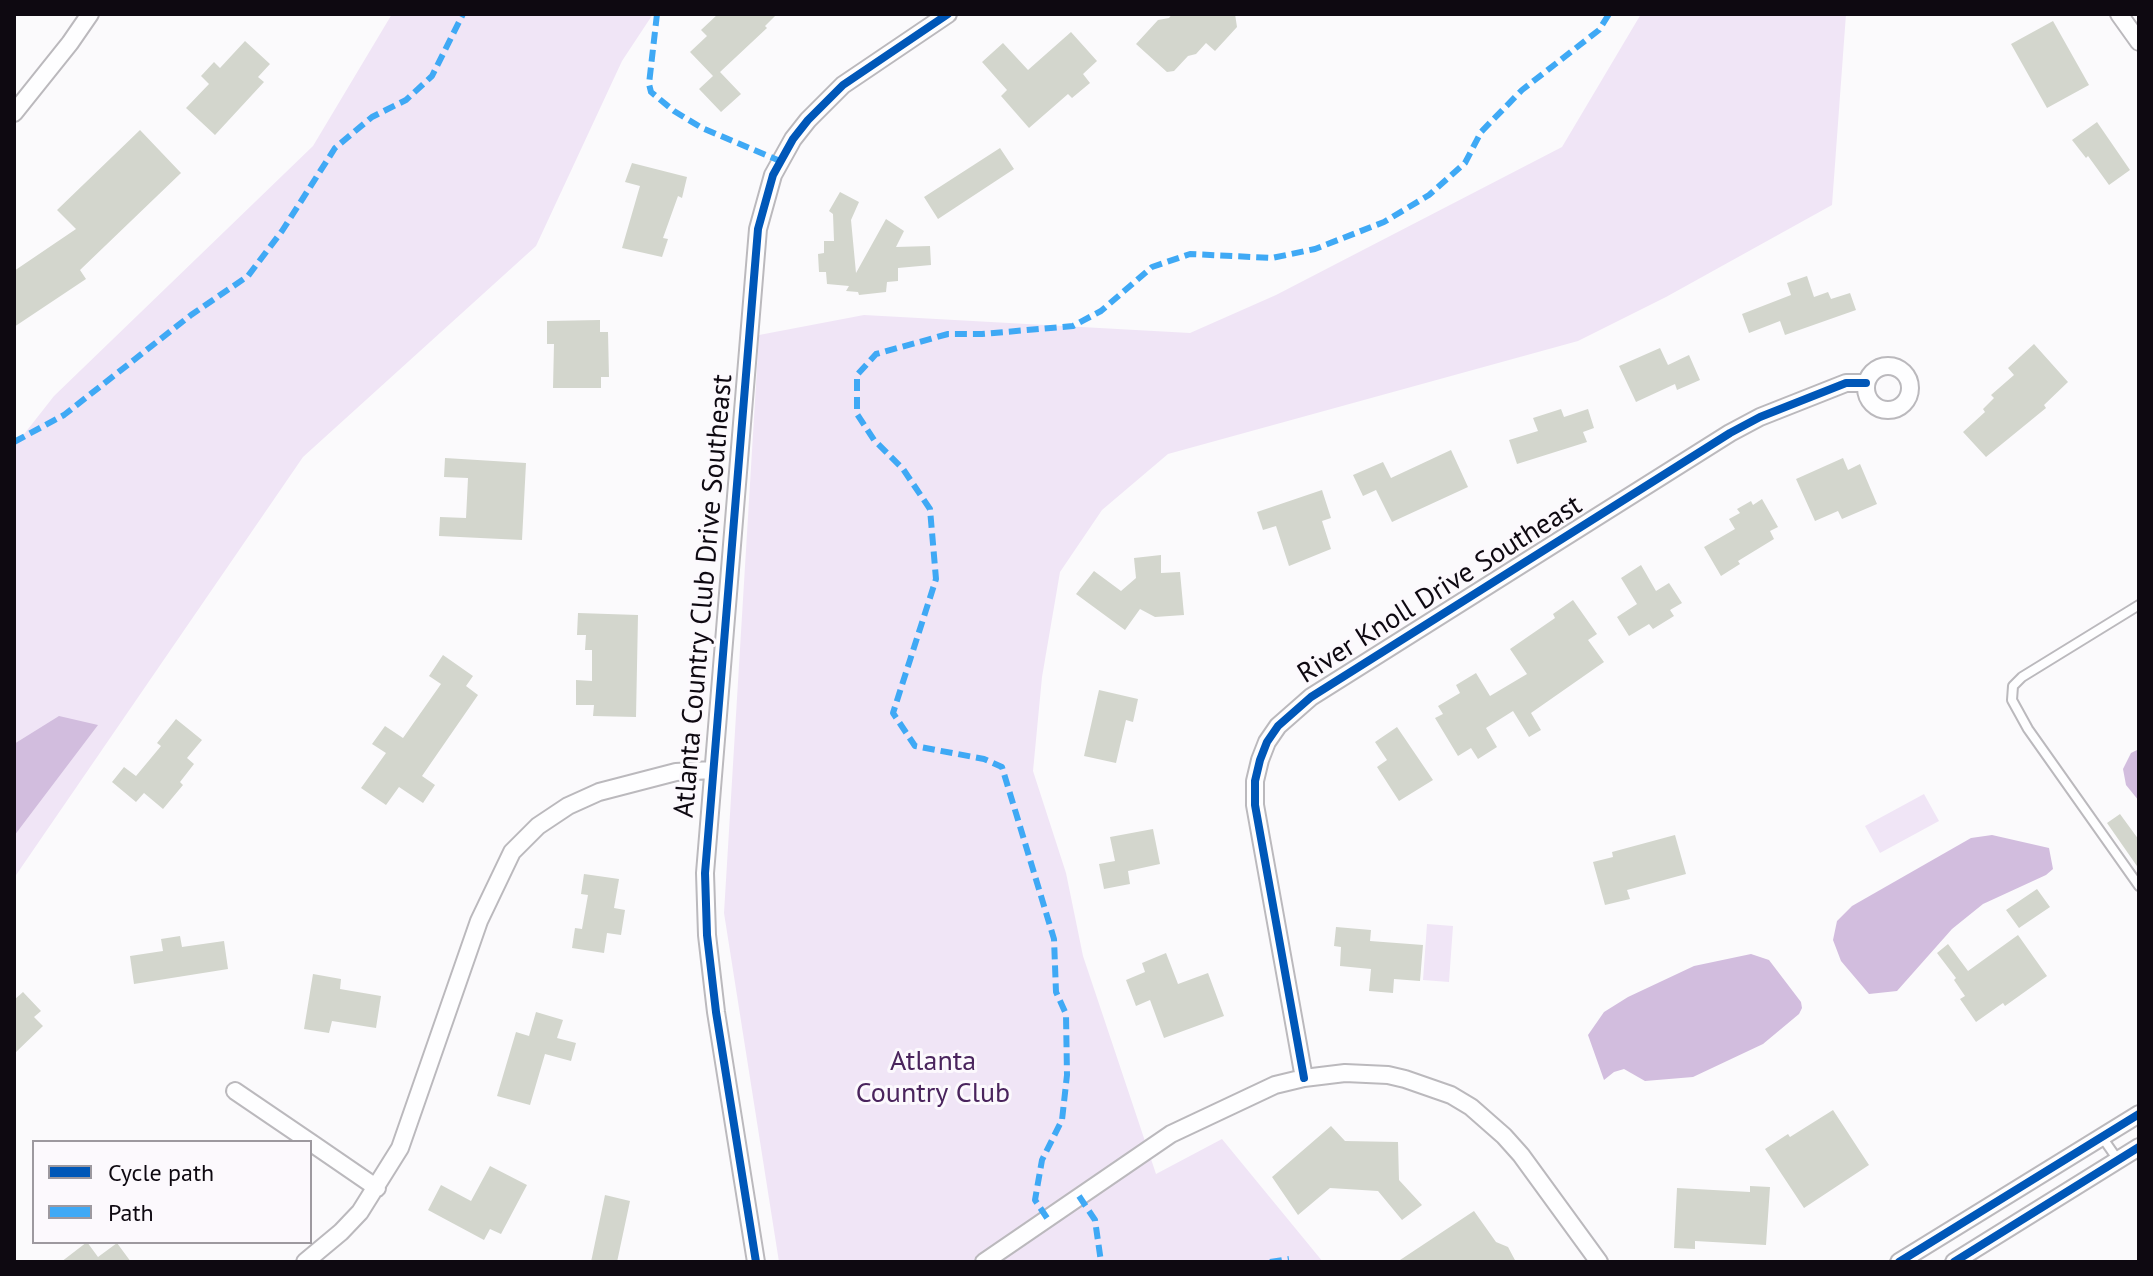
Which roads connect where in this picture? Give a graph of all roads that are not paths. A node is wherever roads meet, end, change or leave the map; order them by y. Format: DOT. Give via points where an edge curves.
graph roads {
  1 [pos="90,14"];
  2 [pos="948,14"];
  3 [pos="2119,14"];
  4 [pos="2139,42"];
  5 [pos="14,113"];
  6 [pos="1866,383"];
  7 [pos="2139,605"];
  8 [pos="712,770"];
  9 [pos="2139,886"];
  10 [pos="1304,1078"];
  11 [pos="235,1091"];
  12 [pos="2139,1114"];
  13 [pos="2102,1137"];
  14 [pos="307,1140"];
  15 [pos="312,1143"];
  16 [pos="2139,1147"];
  17 [pos="2118,1160"];
  18 [pos="377,1188"];
  19 [pos="305,1262"];
  20 [pos="756,1262"];
  21 [pos="984,1262"];
  22 [pos="1599,1262"];
  23 [pos="1899,1262"];
  24 [pos="1954,1262"];
  1 -- 5 [label="street"];
  2 -- 8 [label="street, Atlanta Country Club Drive Southeast" via="824,101 793,139 767,192 755,252"];
  3 -- 4 [label="street"];
  6 -- 10 [label="street, River Knoll Drive Southeast" via="1846,383 1730,433 1311,697 1278,726 1260,760 1255,805"];
  7 -- 9 [label="lane" via="2022,677 2013,686 2012,700"];
  8 -- 18 [label="street" via="676,772 599,792 538,826 512,852 479,921 404,1137"];
  8 -- 20 [label="street, Atlanta Country Club Drive Southeast" via="707,935"];
  10 -- 21 [label="street" via="1275,1085 1171,1134"];
  10 -- 22 [label="street" via="1388,1075 1429,1086 1471,1107 1521,1155"];
  11 -- 14 [label="street"];
  12 -- 13 [label="street"];
  13 -- 17 [label="lane"];
  13 -- 23 [label="street"];
  15 -- 18 [label="street"];
  16 -- 17 [label="street"];
  17 -- 24 [label="street"];
  18 -- 19 [label="street" via="341,1232"];
}
